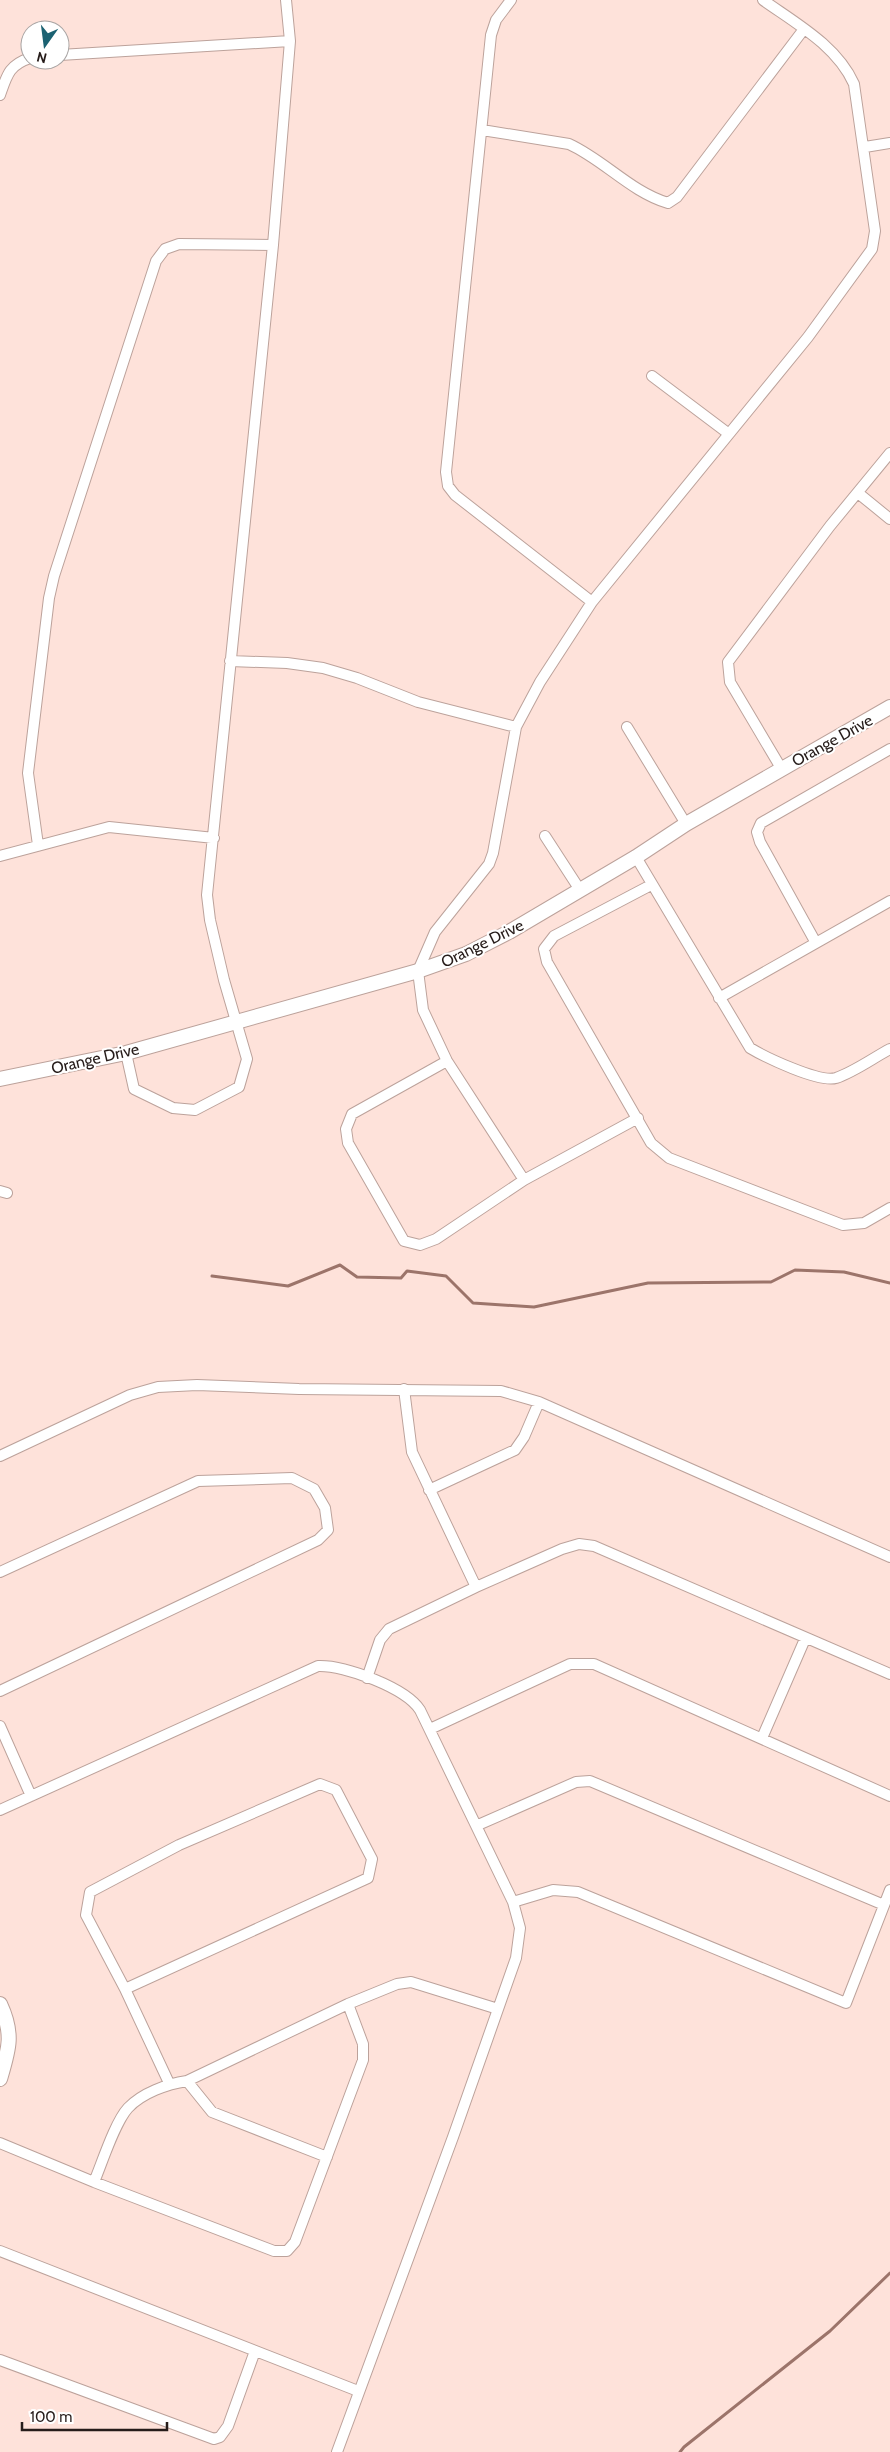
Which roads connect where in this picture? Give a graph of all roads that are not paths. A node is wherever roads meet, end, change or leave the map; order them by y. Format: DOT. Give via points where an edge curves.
graph roads {
  1 [pos="286,0"];
  2 [pos="511,0"];
  3 [pos="763,0"];
  4 [pos="804,29"];
  5 [pos="290,41"];
  6 [pos="70,55"];
  7 [pos="20,61"];
  8 [pos="0,95"];
  9 [pos="482,130"];
  10 [pos="890,143"];
  11 [pos="865,147"];
  12 [pos="273,245"];
  13 [pos="652,376"];
  14 [pos="729,434"];
  15 [pos="890,452"];
  16 [pos="858,492"];
  17 [pos="890,519"];
  18 [pos="592,602"];
  19 [pos="230,661"];
  20 [pos="890,707"];
  21 [pos="627,726"];
  22 [pos="516,727"];
  23 [pos="890,749"];
  24 [pos="782,768"];
  25 [pos="686,824"];
  26 [pos="545,836"];
  27 [pos="214,838"];
  28 [pos="38,845"];
  29 [pos="0,856"];
  30 [pos="636,857"];
  31 [pos="651,885"];
  32 [pos="580,890"];
  33 [pos="890,901"];
  34 [pos="816,943"];
  35 [pos="418,971"];
  36 [pos="719,998"];
  37 [pos="238,1020"];
  38 [pos="890,1049"];
  39 [pos="126,1053"];
  40 [pos="447,1061"];
  41 [pos="0,1079"];
  42 [pos="638,1118"];
  43 [pos="524,1180"];
  44 [pos="890,1208"];
  45 [pos="404,1389"];
  46 [pos="539,1402"];
  47 [pos="0,1456"];
  48 [pos="429,1490"];
  49 [pos="890,1557"];
  50 [pos="0,1572"];
  51 [pos="476,1587"];
  52 [pos="805,1639"];
  53 [pos="890,1674"];
  54 [pos="367,1678"];
  55 [pos="0,1691"];
  56 [pos="0,1726"];
  57 [pos="430,1729"];
  58 [pos="762,1738"];
  59 [pos="31,1796"];
  60 [pos="890,1796"];
  61 [pos="0,1810"];
  62 [pos="478,1825"];
  63 [pos="890,1890"];
  64 [pos="513,1902"];
  65 [pos="884,1905"];
  66 [pos="126,1989"];
  67 [pos="0,2004"];
  68 [pos="348,2004"];
  69 [pos="498,2009"];
  70 [pos="0,2079"];
  71 [pos="187,2081"];
  72 [pos="168,2083"];
  73 [pos="0,2143"];
  74 [pos="327,2157"];
  75 [pos="94,2182"];
  76 [pos="0,2251"];
  77 [pos="255,2351"];
  78 [pos="0,2360"];
  79 [pos="358,2391"];
  80 [pos="337,2452"];
  1 -- 5 [label="street"];
  2 -- 9 [label="street" via="496,20 491,35"];
  3 -- 4 [label="street"];
  4 -- 9 [label="street" via="677,197 668,203 643,192 568,144"];
  4 -- 11 [label="street" via="836,54 847,68 854,84"];
  5 -- 6 [label="street"];
  5 -- 12 [label="street"];
  7 -- 8 [label="street" via="8,72"];
  9 -- 18 [label="street" via="446,472 448,486"];
  10 -- 11 [label="street"];
  11 -- 14 [label="street" via="875,231 872,249 808,337"];
  12 -- 19 [label="street"];
  12 -- 28 [label="street" via="179,244 165,249 156,261 49,598 28,773"];
  13 -- 14 [label="street"];
  14 -- 18 [label="street"];
  15 -- 16 [label="street"];
  16 -- 17 [label="street"];
  16 -- 24 [label="street" via="728,662 730,682"];
  18 -- 22 [label="street" via="540,682"];
  19 -- 22 [label="street" via="323,668 418,702"];
  19 -- 27 [label="street"];
  20 -- 24 [label="street, Orange Drive"];
  21 -- 25 [label="street"];
  22 -- 35 [label="street" via="493,853 481,876 435,932"];
  23 -- 34 [label="street" via="761,823 757,832"];
  24 -- 25 [label="street, Orange Drive"];
  25 -- 30 [label="street, Orange Drive"];
  26 -- 32 [label="street"];
  27 -- 28 [label="street" via="108,827"];
  27 -- 37 [label="street" via="207,895 209,914 224,980"];
  28 -- 29 [label="street"];
  30 -- 31 [label="street"];
  30 -- 32 [label="street, Orange Drive"];
  31 -- 36 [label="street"];
  31 -- 42 [label="street" via="554,936 544,948 547,962"];
  32 -- 35 [label="street, Orange Drive" via="487,944"];
  33 -- 34 [label="street"];
  34 -- 36 [label="street"];
  35 -- 37 [label="street, Orange Drive"];
  35 -- 40 [label="street" via="422,1010"];
  36 -- 38 [label="street" via="750,1048 772,1061 810,1074 834,1079"];
  37 -- 39 [label="street, Orange Drive"];
  37 -- 39 [label="street" via="247,1058 239,1087 195,1110 173,1108 134,1090"];
  39 -- 41 [label="street, Orange Drive"];
  40 -- 43 [label="street"];
  40 -- 43 [label="street" via="352,1114 346,1129 348,1143 404,1241 420,1244 436,1240"];
  42 -- 43 [label="street"];
  42 -- 44 [label="street" via="651,1143 669,1158 843,1225 864,1223"];
  45 -- 46 [label="street" via="501,1391"];
  45 -- 47 [label="street" via="158,1387 130,1395"];
  45 -- 48 [label="street" via="410,1447"];
  46 -- 48 [label="street" via="515,1450"];
  46 -- 49 [label="street"];
  48 -- 51 [label="street"];
  50 -- 55 [label="street" via="198,1481 292,1478 314,1489 325,1508 328,1530 318,1540"];
  51 -- 52 [label="street" via="562,1549 586,1544"];
  51 -- 54 [label="street" via="384,1634"];
  52 -- 53 [label="street"];
  52 -- 58 [label="street"];
  54 -- 57 [label="street" via="411,1699"];
  54 -- 59 [label="street" via="336,1667 310,1669"];
  56 -- 59 [label="street"];
  57 -- 58 [label="street" via="570,1664 594,1664"];
  57 -- 62 [label="street"];
  58 -- 60 [label="street"];
  59 -- 61 [label="street"];
  62 -- 64 [label="street"];
  62 -- 65 [label="street" via="576,1782 590,1781"];
  63 -- 65 [label="street"];
  64 -- 65 [label="street" via="553,1890 578,1892 846,2003"];
  64 -- 69 [label="street" via="520,1928 519,1946"];
  66 -- 66 [label="street" via="86,1915 90,1892 179,1845 320,1784 336,1790 372,1859 368,1878"];
  66 -- 72 [label="street"];
  67 -- 70 [label="street" via="10,2034 10,2045"];
  68 -- 69 [label="street" via="397,1984 412,1982"];
  68 -- 71 [label="street"];
  68 -- 74 [label="street" via="363,2044 363,2060"];
  69 -- 79 [label="street"];
  71 -- 72 [label="street"];
  71 -- 74 [label="street" via="212,2112"];
  72 -- 75 [label="street" via="128,2107"];
  73 -- 75 [label="street"];
  74 -- 75 [label="street" via="295,2242 287,2251 281,2252"];
  76 -- 77 [label="street"];
  77 -- 78 [label="street" via="228,2426 220,2437 214,2439"];
  77 -- 79 [label="street"];
  79 -- 80 [label="street"];
}
